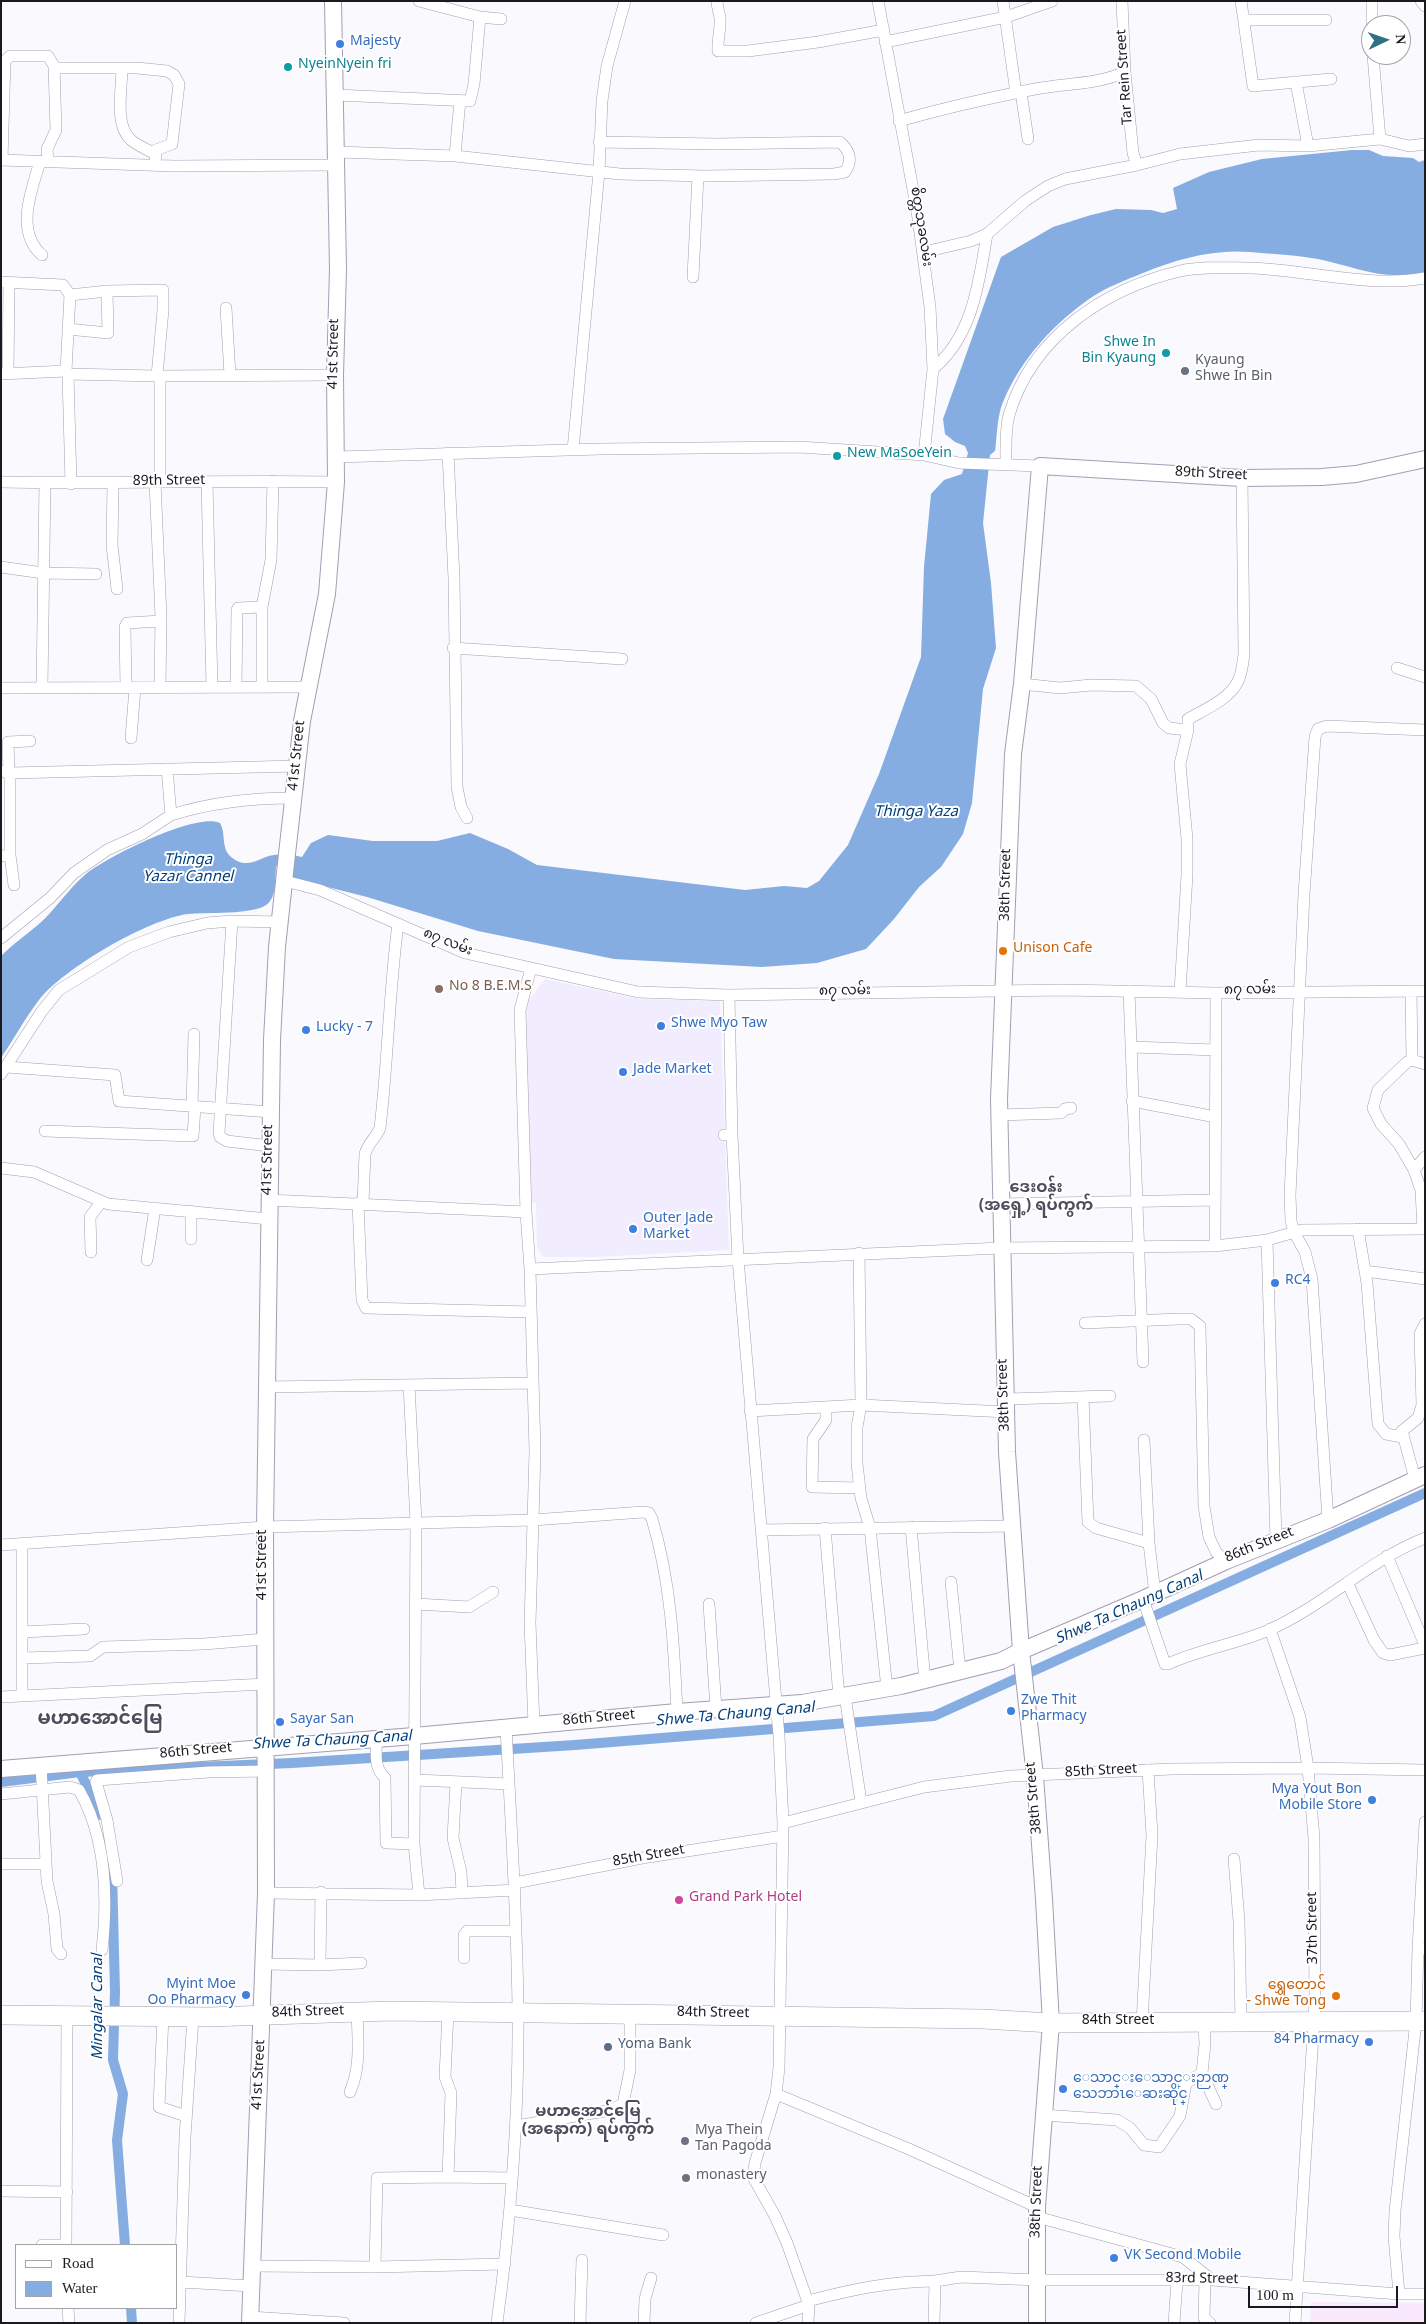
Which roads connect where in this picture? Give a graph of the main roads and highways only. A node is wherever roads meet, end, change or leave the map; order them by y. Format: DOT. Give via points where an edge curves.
graph roads {
  1 [pos="333,1"];
  2 [pos="1425,459"];
  3 [pos="1040,466"];
  4 [pos="1420,1477"];
  5 [pos="1023,1665"];
  6 [pos="267,1749"];
  7 [pos="1,1769"];
  8 [pos="1,2015"];
  9 [pos="263,2015"];
  10 [pos="1420,2021"];
  11 [pos="1051,2023"];
  12 [pos="250,2320"];
  13 [pos="1037,2323"];
  1 -- 6 [label="main road, 41st Street" via="338,270 334,375 336,482 327,594 302,721 280,922 272,1040 264,1527"];
  2 -- 3 [label="main road, 89th Street" via="1339,476 1242,478"];
  3 -- 5 [label="main road, 38th Street" via="1013,754 999,1115 1012,1526"];
  4 -- 5 [label="main road, 86th Street" via="1328,1520 1226,1561"];
  5 -- 6 [label="main road, 86th Street" via="1001,1662 887,1689 777,1706 534,1725 506,1732 414,1741"];
  5 -- 11 [label="main road, 38th Street"];
  6 -- 7 [label="main road, 86th Street" via="42,1769"];
  6 -- 9 [label="main road, 41st Street"];
  8 -- 9 [label="main road, 84th Street"];
  9 -- 11 [label="main road, 84th Street" via="518,2012 983,2019"];
  9 -- 12 [label="main road, 41st Street"];
  10 -- 11 [label="main road, 84th Street"];
  11 -- 13 [label="main road, 38th Street" via="1037,2212"];
}
